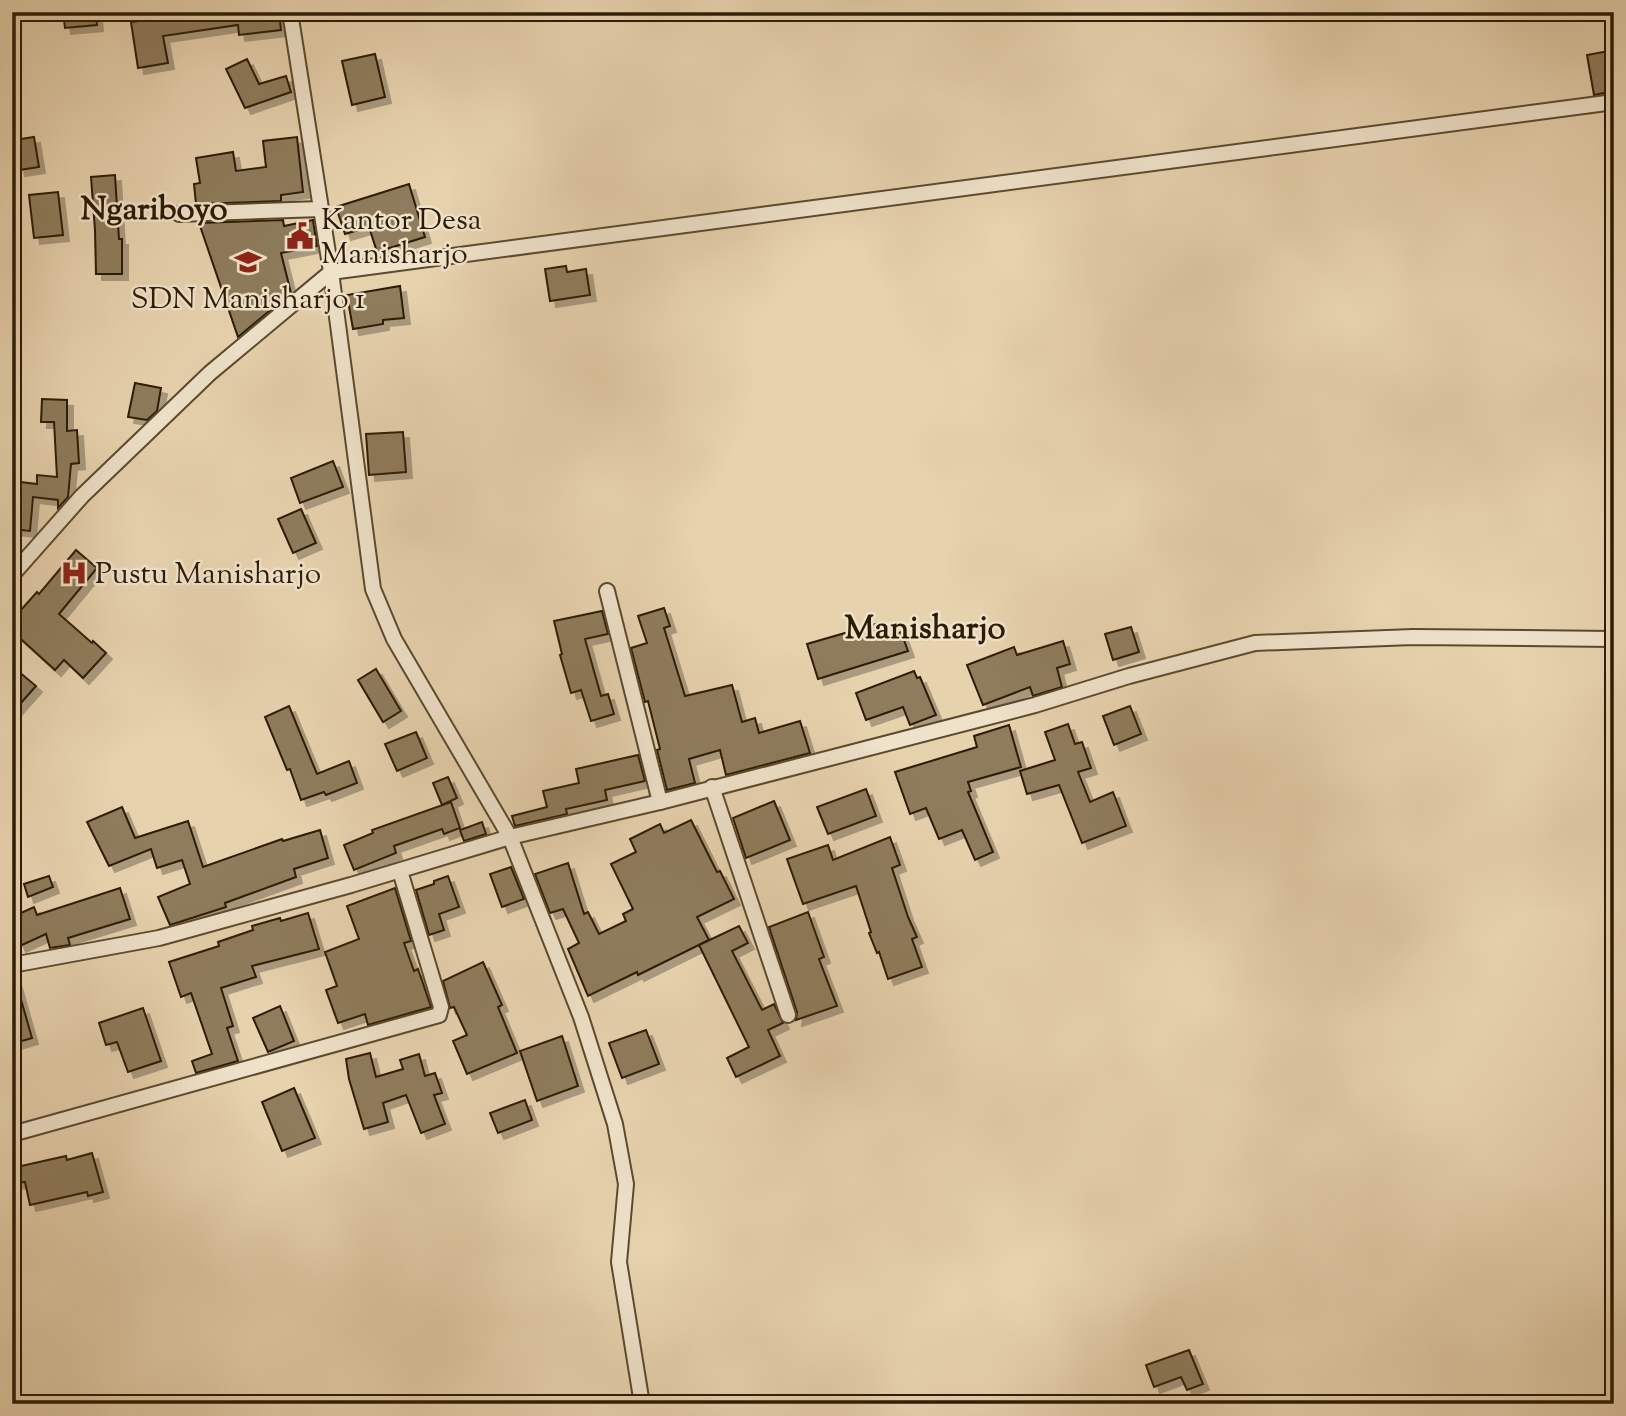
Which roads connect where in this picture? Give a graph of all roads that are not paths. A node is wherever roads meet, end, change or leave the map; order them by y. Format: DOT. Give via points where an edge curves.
graph roads {
  1 [pos="290,12"];
  2 [pos="1614,102"];
  3 [pos="321,209"];
  4 [pos="179,214"];
  5 [pos="331,272"];
  6 [pos="12,575"];
  7 [pos="607,591"];
  8 [pos="1614,639"];
  9 [pos="712,787"];
  10 [pos="660,802"];
  11 [pos="510,837"];
  12 [pos="400,871"];
  13 [pos="12,965"];
  14 [pos="788,1015"];
  15 [pos="12,1135"];
  16 [pos="642,1404"];
  1 -- 3 [label="street"];
  2 -- 5 [label="street"];
  3 -- 4 [label="street"];
  3 -- 5 [label="street"];
  5 -- 6 [label="street" via="210,373 82,496"];
  5 -- 11 [label="street" via="373,589 394,639"];
  7 -- 10 [label="street"];
  8 -- 9 [label="street" via="1413,637 1255,643 1035,705"];
  9 -- 10 [label="street"];
  9 -- 14 [label="street"];
  10 -- 11 [label="street"];
  11 -- 12 [label="street"];
  11 -- 16 [label="street" via="581,1017 615,1124 626,1184 619,1262"];
  12 -- 13 [label="street" via="159,938"];
  12 -- 15 [label="street" via="441,1007 439,1015"];
}
